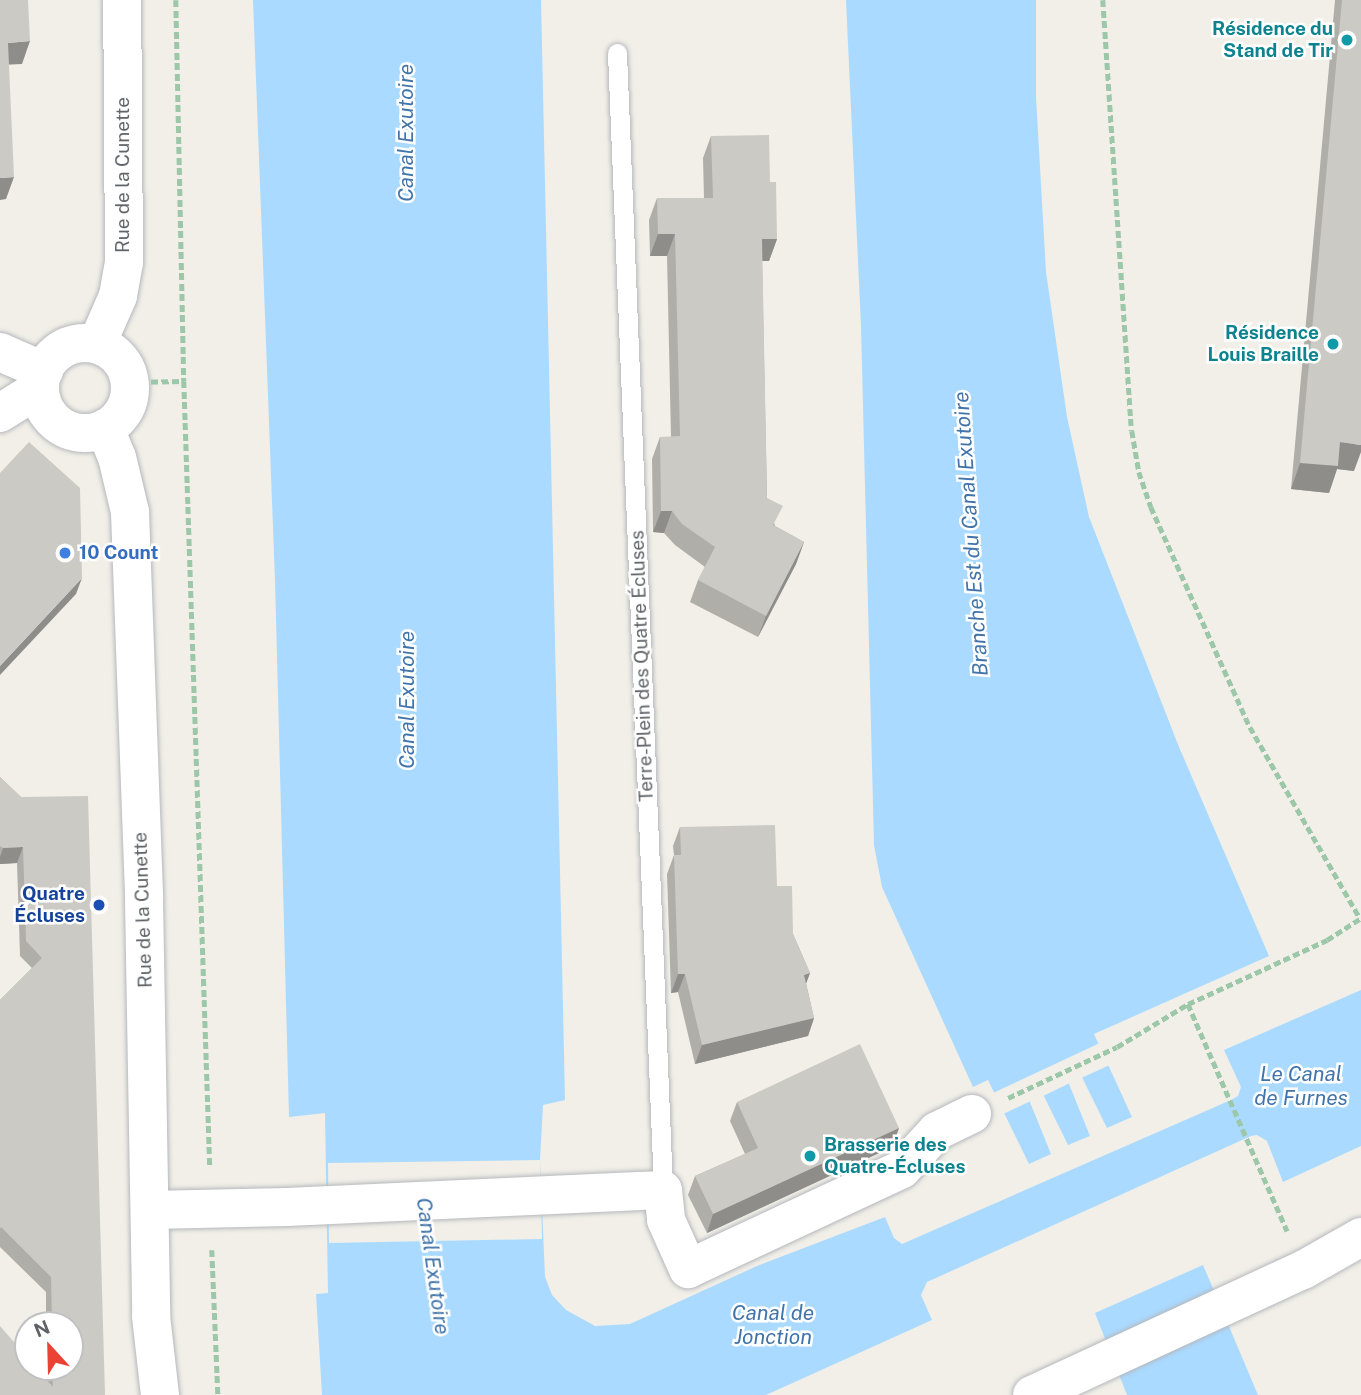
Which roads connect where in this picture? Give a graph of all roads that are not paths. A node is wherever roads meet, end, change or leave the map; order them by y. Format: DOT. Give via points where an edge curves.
graph roads {
  1 [pos="122,0"];
  2 [pos="617,53"];
  3 [pos="97,344"];
  4 [pos="0,352"];
  5 [pos="42,379"];
  6 [pos="0,413"];
  7 [pos="105,428"];
  8 [pos="972,1114"];
  9 [pos="663,1190"];
  10 [pos="150,1210"];
  11 [pos="1361,1237"];
  12 [pos="1361,1251"];
  13 [pos="1303,1270"];
  14 [pos="160,1395"];
  15 [pos="1032,1395"];
  1 -- 3 [label="main road, Rue de la Cunette" via="124,263 118,296"];
  2 -- 9 [label="lane, Terre-Plein des Quatre Écluses"];
  3 -- 5 [label="main road" via="69,346 57,354"];
  3 -- 7 [label="main road" via="120,359 130,382 126,406"];
  4 -- 5 [label="main road"];
  5 -- 6 [label="main road"];
  5 -- 7 [label="main road" via="48,412 62,426 87,433"];
  7 -- 10 [label="main road, Rue de la Cunette" via="130,512"];
  8 -- 9 [label="main road" via="937,1131 902,1169 688,1269 666,1220"];
  9 -- 10 [label="main road"];
  10 -- 14 [label="main road, Rue de la Cunette" via="152,1336"];
  11 -- 13 [label="main road"];
  12 -- 13 [label="main road"];
  13 -- 15 [label="main road"];
}
